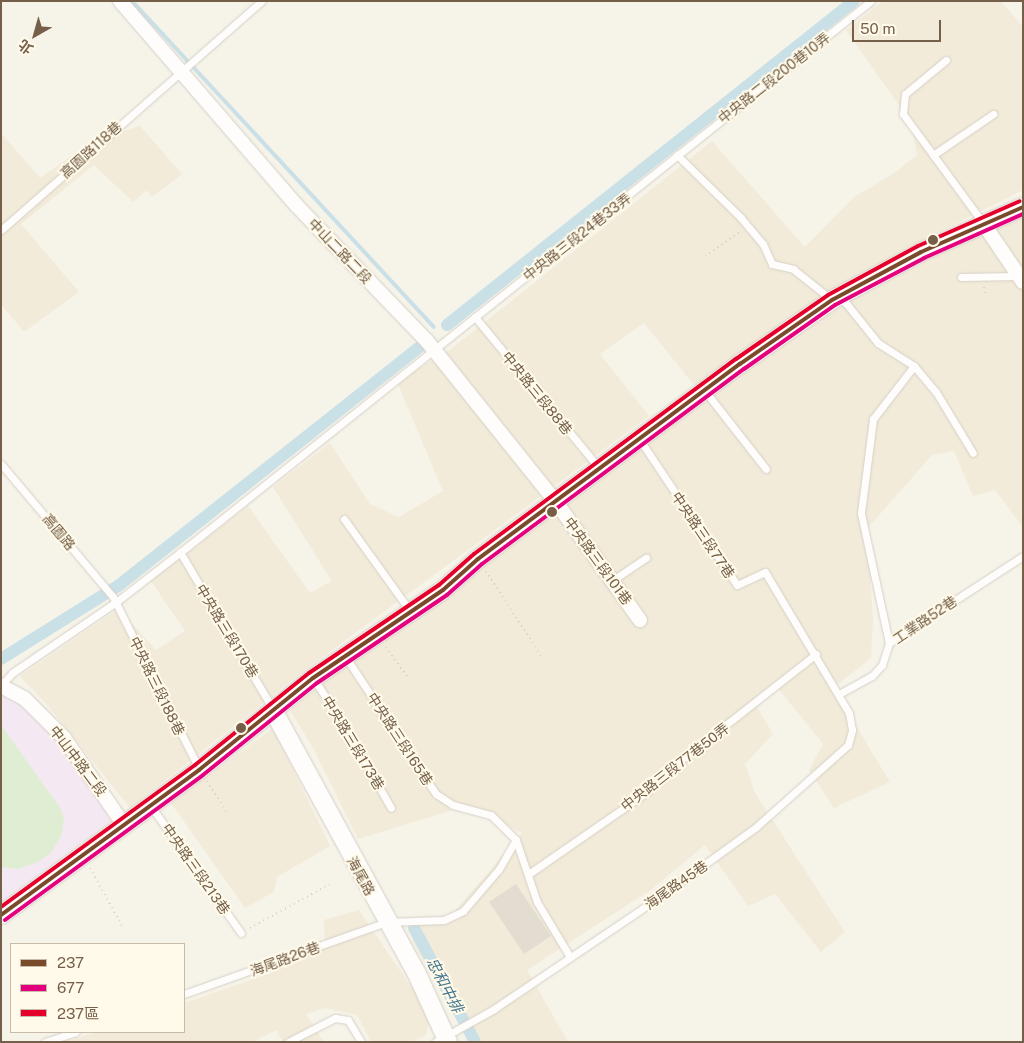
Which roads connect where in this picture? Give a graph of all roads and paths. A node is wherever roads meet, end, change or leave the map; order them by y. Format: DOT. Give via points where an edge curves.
graph roads {
  1 [pos="120,1"];
  2 [pos="262,1"];
  3 [pos="871,1"];
  4 [pos="946,60"];
  5 [pos="181,70"];
  6 [pos="993,114"];
  7 [pos="677,154"];
  8 [pos="933,155"];
  9 [pos="1023,207"];
  10 [pos="983,222"];
  11 [pos="748,226"];
  12 [pos="2,229"];
  13 [pos="705,256"];
  14 [pos="961,277"];
  15 [pos="1021,279"];
  16 [pos="836,298"];
  17 [pos="475,317"];
  18 [pos="433,349"];
  19 [pos="914,366"];
  20 [pos="705,391"];
  21 [pos="640,439"];
  22 [pos="973,452"];
  23 [pos="1,464"];
  24 [pos="600,469"];
  25 [pos="766,470"];
  26 [pos="556,502"];
  27 [pos="344,519"];
  28 [pos="180,552"];
  29 [pos="1023,556"];
  30 [pos="646,558"];
  31 [pos="478,559"];
  32 [pos="613,580"];
  33 [pos="115,599"];
  34 [pos="410,612"];
  35 [pos="640,620"];
  36 [pos="378,635"];
  37 [pos="889,644"];
  38 [pos="816,654"];
  39 [pos="345,655"];
  40 [pos="541,656"];
  41 [pos="407,676"];
  42 [pos="313,678"];
  43 [pos="1,686"];
  44 [pos="839,694"];
  45 [pos="273,710"];
  46 [pos="199,770"];
  47 [pos="150,804"];
  48 [pos="391,808"];
  49 [pos="227,813"];
  50 [pos="124,826"];
  51 [pos="516,840"];
  52 [pos="83,855"];
  53 [pos="530,873"];
  54 [pos="332,883"];
  55 [pos="1,915"];
  56 [pos="386,922"];
  57 [pos="122,926"];
  58 [pos="241,933"];
  59 [pos="570,957"];
  60 [pos="185,994"];
  61 [pos="72,1033"];
  62 [pos="447,1036"];
  63 [pos="45,1042"];
  64 [pos="288,1042"];
  65 [pos="361,1042"];
  1 -- 5 [label="street, 中山二路二段"];
  2 -- 5 [label="lane, 高園路118巷"];
  3 -- 7 [label="lane, 中央路二段200巷10弄"];
  4 -- 8 [label="lane" via="905,94 902,114"];
  5 -- 12 [label="lane, 高園路118巷"];
  5 -- 18 [label="street, 中山二路二段" via="298,207"];
  6 -- 8 [label="lane"];
  7 -- 11 [label="lane"];
  7 -- 17 [label="lane, 中央路三段24巷33弄"];
  8 -- 10 [label="lane"];
  9 -- 10 [label="street"];
  10 -- 15 [label="street"];
  10 -- 16 [label="street"];
  11 -- 13 [label="path"];
  11 -- 16 [label="lane" via="772,264 794,269"];
  14 -- 15 [label="lane"];
  16 -- 19 [label="lane" via="878,343"];
  16 -- 20 [label="street"];
  17 -- 18 [label="lane, 中央路三段24巷33弄"];
  17 -- 24 [label="lane, 中央路三段88巷"];
  18 -- 26 [label="street, 中山二路二段"];
  18 -- 28 [label="lane, 中央路三段24巷33弄"];
  19 -- 22 [label="lane" via="936,392"];
  19 -- 37 [label="lane" via="873,419 861,513"];
  20 -- 21 [label="street"];
  20 -- 25 [label="lane"];
  21 -- 24 [label="street"];
  21 -- 38 [label="lane, 中央路三段77巷" via="737,585 765,572"];
  23 -- 33 [label="lane, 高園路"];
  24 -- 26 [label="street"];
  26 -- 31 [label="street"];
  26 -- 32 [label="street, 中央路三段101巷"];
  27 -- 34 [label="lane"];
  28 -- 33 [label="lane, 中央路三段24巷33弄"];
  28 -- 45 [label="lane, 中央路三段170巷"];
  29 -- 37 [label="lane, 工業路52巷"];
  30 -- 32 [label="lane"];
  31 -- 34 [label="street"];
  31 -- 40 [label="path"];
  32 -- 35 [label="street, 中央路三段101巷"];
  33 -- 43 [label="lane, 中央路三段24巷33弄" via="12,672"];
  33 -- 46 [label="lane, 中央路三段188巷"];
  34 -- 36 [label="street"];
  36 -- 39 [label="street"];
  36 -- 41 [label="path"];
  37 -- 44 [label="lane, 工業路52巷" via="882,665 872,676"];
  38 -- 44 [label="lane, 中央路三段77巷"];
  38 -- 53 [label="lane, 中央路三段77巷50弄" via="676,764 647,792"];
  39 -- 42 [label="street"];
  39 -- 51 [label="lane, 中央路三段165巷" via="436,794 453,805 491,815"];
  42 -- 45 [label="street"];
  42 -- 48 [label="lane, 中央路三段173巷"];
  43 -- 50 [label="street, 中山中路二段" via="24,698 64,738"];
  44 -- 59 [label="lane, 海尾路45巷" via="849,713 852,730 848,745 827,766 756,827"];
  45 -- 46 [label="street"];
  45 -- 56 [label="street, 海尾路"];
  46 -- 47 [label="street"];
  46 -- 49 [label="path"];
  47 -- 50 [label="street"];
  47 -- 58 [label="lane, 中央路三段213巷"];
  50 -- 52 [label="street"];
  51 -- 53 [label="lane"];
  51 -- 56 [label="lane, 海尾路26巷" via="499,869 463,910 444,920"];
  52 -- 55 [label="street"];
  52 -- 57 [label="path"];
  53 -- 59 [label="lane" via="537,902"];
  54 -- 58 [label="path"];
  56 -- 60 [label="lane, 海尾路26巷"];
  56 -- 62 [label="street, 海尾路" via="420,980"];
  59 -- 62 [label="lane, 海尾路45巷"];
  61 -- 63 [label="lane"];
  64 -- 65 [label="lane" via="335,1018 348,1020"];
}
